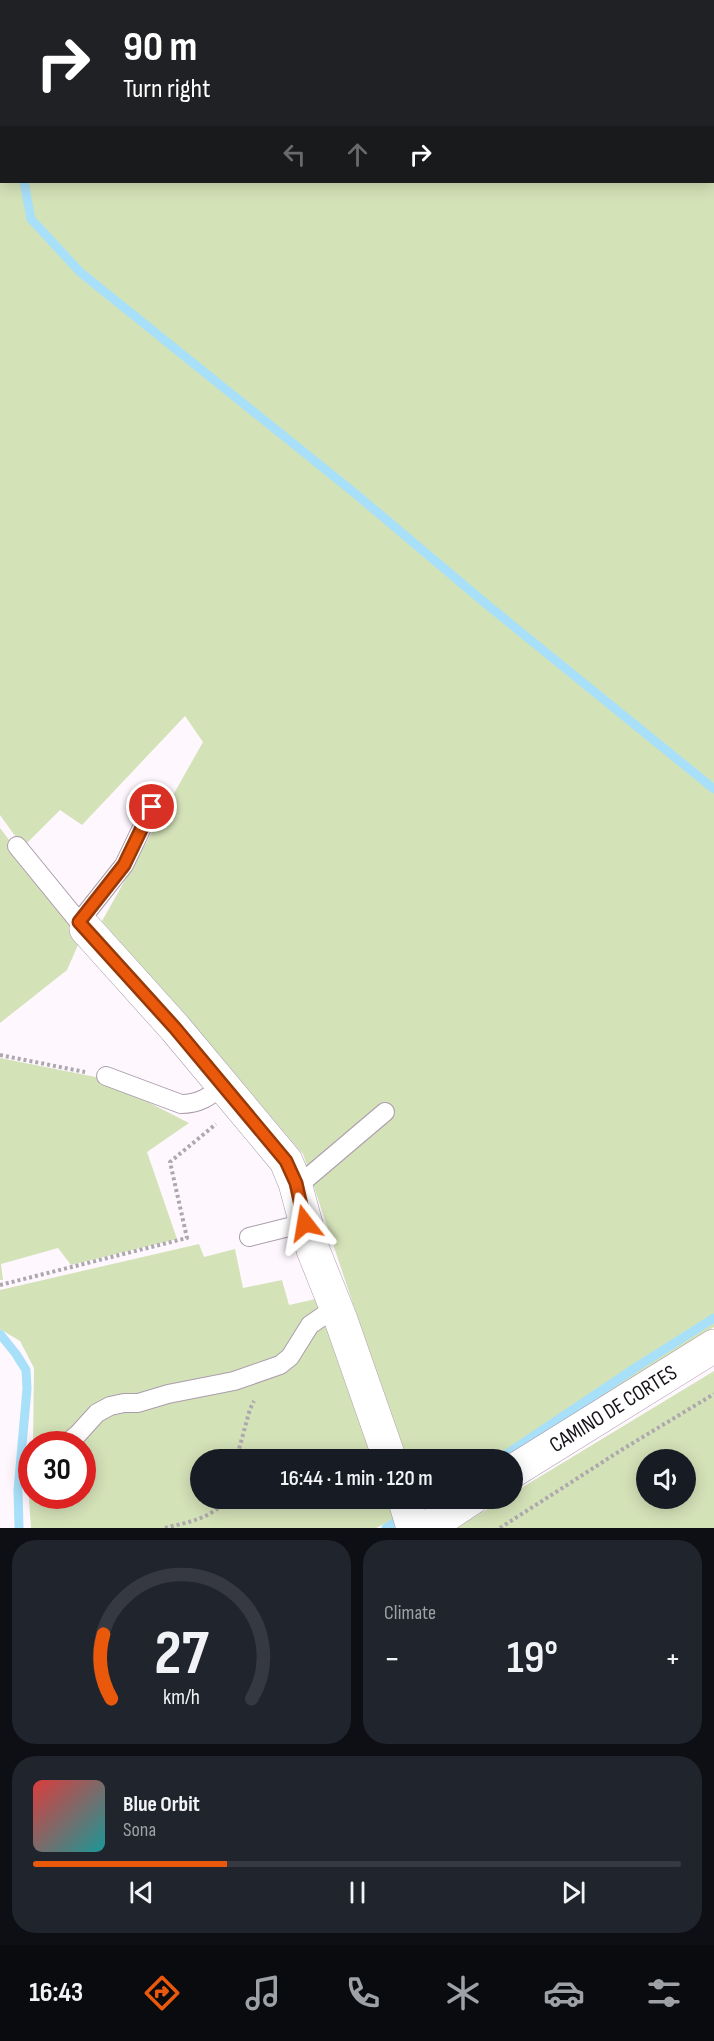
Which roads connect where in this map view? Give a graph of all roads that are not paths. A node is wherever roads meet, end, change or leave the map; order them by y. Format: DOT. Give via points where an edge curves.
graph roads {
  1 [pos="152,807"];
  2 [pos="17,846"];
  3 [pos="83,926"];
  4 [pos="106,1076"];
  5 [pos="232,1095"];
  6 [pos="385,1113"];
  7 [pos="296,1183"];
  8 [pos="305,1223"];
  9 [pos="249,1237"];
  10 [pos="336,1307"];
  11 [pos="714,1346"];
  12 [pos="81,1431"];
  13 [pos="386,1449"];
  14 [pos="523,1465"];
  15 [pos="407,1509"];
  16 [pos="456,1509"];
  17 [pos="413,1528"];
  18 [pos="427,1528"];
  1 -- 3 [label="lane" via="124,865"];
  2 -- 3 [label="lane"];
  3 -- 5 [label="street"];
  4 -- 5 [label="lane" via="181,1104"];
  5 -- 7 [label="street" via="286,1161"];
  6 -- 7 [label="lane" via="306,1179"];
  7 -- 8 [label="street"];
  8 -- 9 [label="lane"];
  8 -- 10 [label="street"];
  10 -- 12 [label="lane" via="310,1325 290,1357 280,1365 234,1381 110,1406 97,1413"];
  10 -- 13 [label="street"];
  11 -- 14 [label="street, CAMINO DE CORTES"];
  15 -- 17 [label="street"];
  16 -- 18 [label="street"];
}
